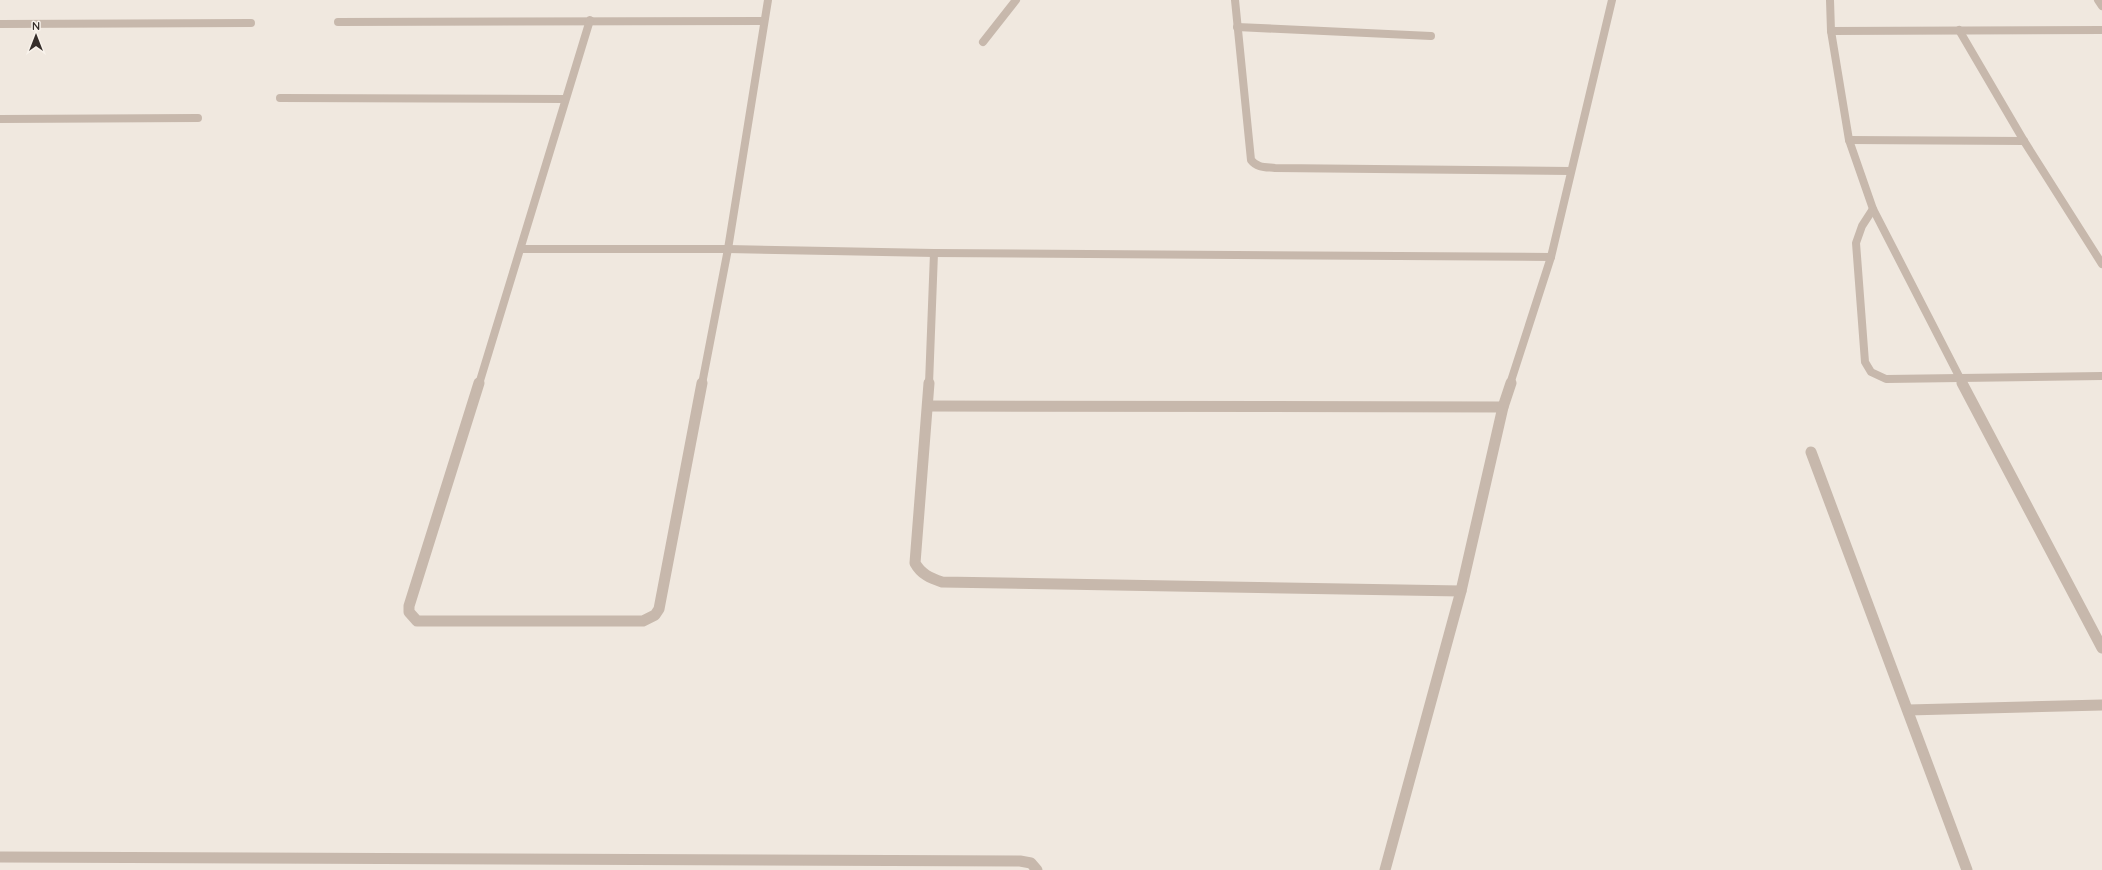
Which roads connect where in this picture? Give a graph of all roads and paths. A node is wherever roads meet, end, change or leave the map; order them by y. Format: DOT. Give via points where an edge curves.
graph roads {
  1 [pos="768,0"];
  2 [pos="1016,0"];
  3 [pos="1235,0"];
  4 [pos="1612,0"];
  5 [pos="1830,0"];
  6 [pos="2098,0"];
  7 [pos="2102,6"];
  8 [pos="590,20"];
  9 [pos="764,21"];
  10 [pos="338,22"];
  11 [pos="251,23"];
  12 [pos="0,24"];
  13 [pos="1237,27"];
  14 [pos="1959,30"];
  15 [pos="2102,30"];
  16 [pos="1831,31"];
  17 [pos="1431,36"];
  18 [pos="983,42"];
  19 [pos="280,98"];
  20 [pos="564,99"];
  21 [pos="198,118"];
  22 [pos="0,119"];
  23 [pos="1848,140"];
  24 [pos="2024,141"];
  25 [pos="1570,171"];
  26 [pos="1874,209"];
  27 [pos="728,248"];
  28 [pos="521,249"];
  29 [pos="934,253"];
  30 [pos="1551,257"];
  31 [pos="2102,264"];
  32 [pos="2102,376"];
  33 [pos="1959,377"];
  34 [pos="928,406"];
  35 [pos="1503,407"];
  36 [pos="1811,452"];
  37 [pos="1461,591"];
  38 [pos="2102,648"];
  39 [pos="2102,705"];
  40 [pos="1908,710"];
  41 [pos="0,857"];
  42 [pos="1037,870"];
  43 [pos="1385,870"];
  44 [pos="1967,870"];
  1 -- 9 [label="street"];
  2 -- 18 [label="street"];
  3 -- 13 [label="street"];
  4 -- 25 [label="street"];
  5 -- 16 [label="street"];
  6 -- 7 [label="street"];
  8 -- 9 [label="street"];
  8 -- 10 [label="street"];
  8 -- 20 [label="street"];
  9 -- 27 [label="street"];
  11 -- 12 [label="street"];
  13 -- 17 [label="street"];
  13 -- 25 [label="street" via="1251,160 1254,164 1275,168"];
  14 -- 15 [label="street"];
  14 -- 16 [label="street"];
  14 -- 24 [label="street"];
  16 -- 23 [label="street"];
  19 -- 20 [label="street"];
  20 -- 28 [label="street"];
  21 -- 22 [label="street"];
  23 -- 24 [label="street"];
  23 -- 26 [label="street"];
  24 -- 31 [label="street"];
  25 -- 30 [label="street"];
  26 -- 33 [label="street"];
  26 -- 33 [label="street" via="1862,226 1856,243 1865,362 1868,368 1886,379"];
  27 -- 28 [label="street"];
  27 -- 28 [label="street" via="659,609 655,615 643,621 416,621 409,612 409,606"];
  27 -- 29 [label="street"];
  29 -- 30 [label="street"];
  29 -- 34 [label="street"];
  30 -- 35 [label="street"];
  32 -- 33 [label="street"];
  33 -- 38 [label="street"];
  34 -- 35 [label="street"];
  34 -- 37 [label="street" via="915,563 920,572 935,580"];
  35 -- 37 [label="street"];
  36 -- 40 [label="street"];
  37 -- 43 [label="street"];
  39 -- 40 [label="street"];
  40 -- 44 [label="street"];
  41 -- 42 [label="street" via="1020,861 1031,863"];
}
